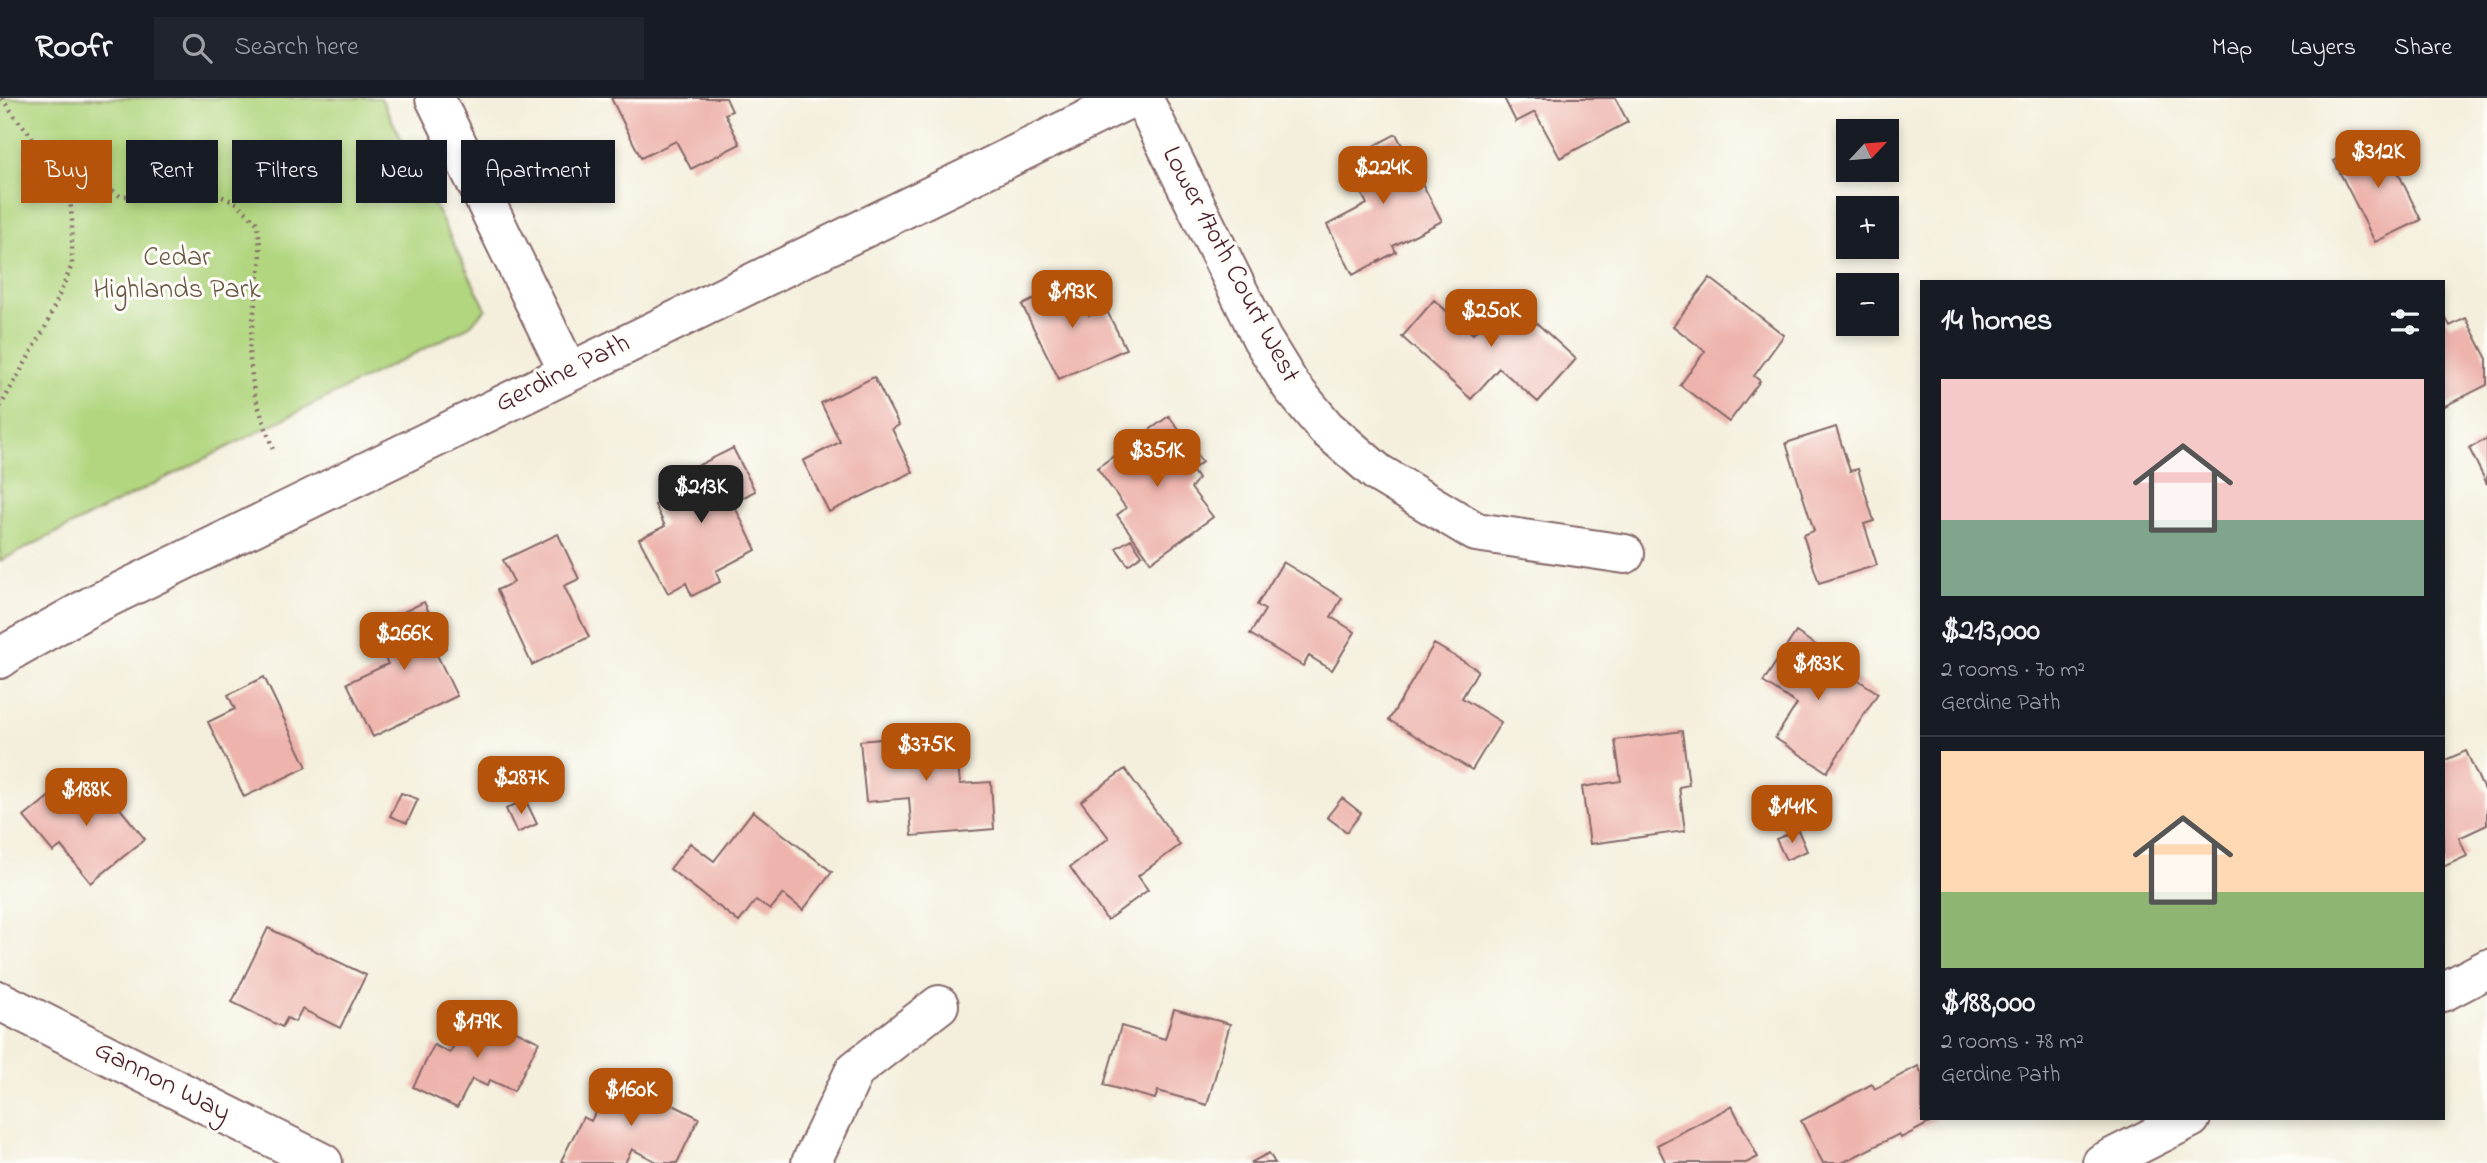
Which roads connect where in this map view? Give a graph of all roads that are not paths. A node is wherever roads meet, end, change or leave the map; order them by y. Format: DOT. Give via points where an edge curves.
graph roads {
  1 [pos="435,98"];
  2 [pos="1131,98"];
  3 [pos="1143,98"];
  4 [pos="568,371"];
  5 [pos="1625,554"];
  6 [pos="0,659"];
  7 [pos="2487,970"];
  8 [pos="2445,991"];
  9 [pos="0,1001"];
  10 [pos="939,1005"];
  11 [pos="2187,1120"];
  12 [pos="323,1163"];
  13 [pos="811,1163"];
  14 [pos="2102,1163"];
  1 -- 4 [label="street"];
  2 -- 4 [label="street, Gerdine Path"];
  3 -- 5 [label="street, Lower 170th Court West" via="1262,339 1291,386 1326,428 1378,473 1476,532"];
  4 -- 6 [label="street, Gerdine Path" via="93,605"];
  7 -- 8 [label="street"];
  9 -- 12 [label="street, Gannon Way"];
  10 -- 13 [label="street" via="855,1070"];
  11 -- 14 [label="street"];
}
